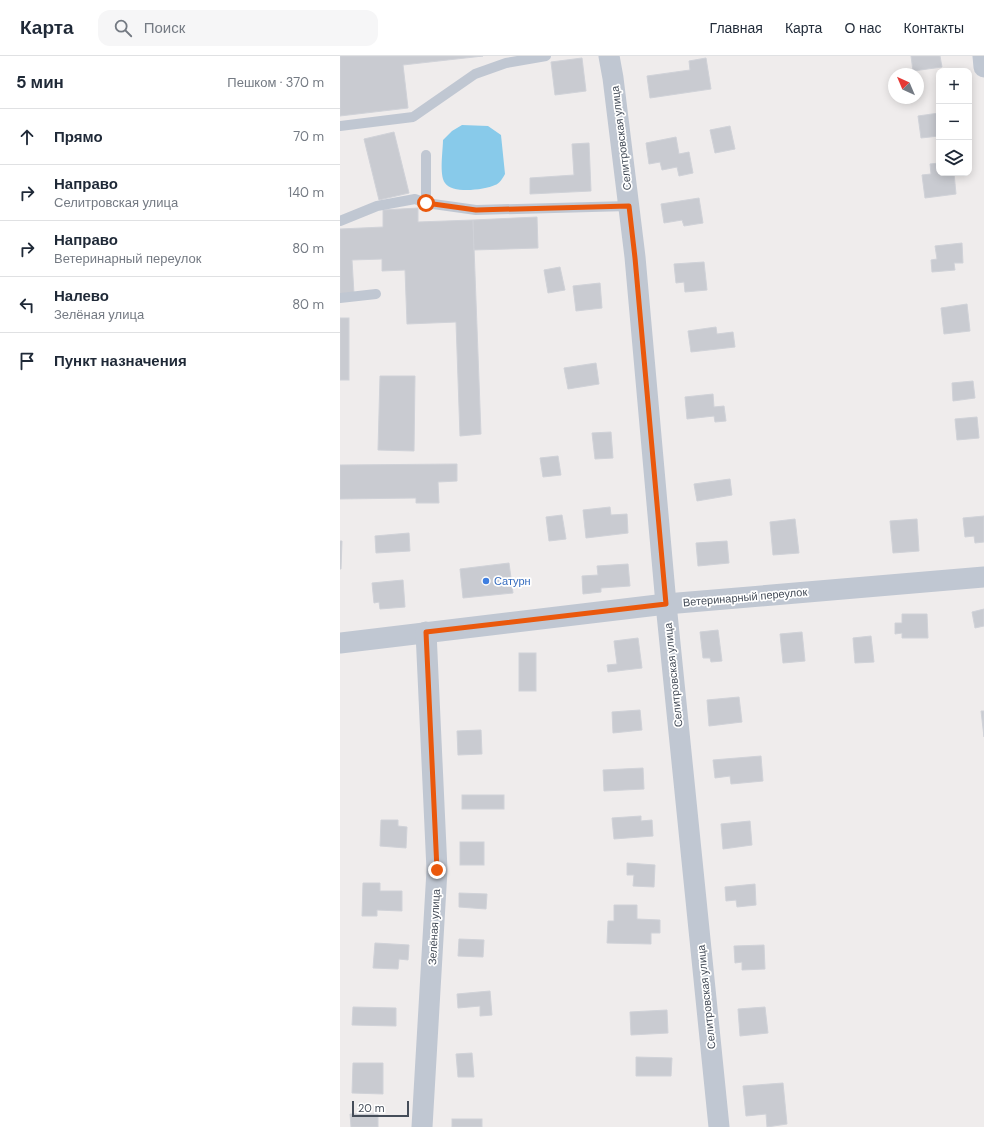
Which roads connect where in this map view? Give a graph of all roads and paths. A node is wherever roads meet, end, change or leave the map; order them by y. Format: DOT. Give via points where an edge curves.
graph roads {
  1 [pos="546,56"];
  2 [pos="609,56"];
  3 [pos="983,56"];
  4 [pos="984,67"];
  5 [pos="340,126"];
  6 [pos="426,155"];
  7 [pos="426,203"];
  8 [pos="629,206"];
  9 [pos="340,221"];
  10 [pos="376,294"];
  11 [pos="340,298"];
  12 [pos="984,577"];
  13 [pos="666,604"];
  14 [pos="426,632"];
  15 [pos="340,643"];
  16 [pos="422,1127"];
  17 [pos="719,1127"];
  1 -- 5 [label="lane" via="506,63 475,74 413,117"];
  2 -- 8 [label="street, Селитровская улица"];
  3 -- 4 [label="street"];
  6 -- 7 [label="lane"];
  7 -- 8 [label="lane" via="476,210"];
  7 -- 9 [label="lane" via="415,199 377,206"];
  8 -- 13 [label="street, Селитровская улица"];
  10 -- 11 [label="lane"];
  12 -- 13 [label="street, Ветеринарный переулок"];
  13 -- 14 [label="street, Ветеринарный переулок"];
  13 -- 17 [label="street, Селитровская улица"];
  14 -- 15 [label="street, Ветеринарный переулок"];
  14 -- 16 [label="street, Зелёная улица" via="437,870"];
}
